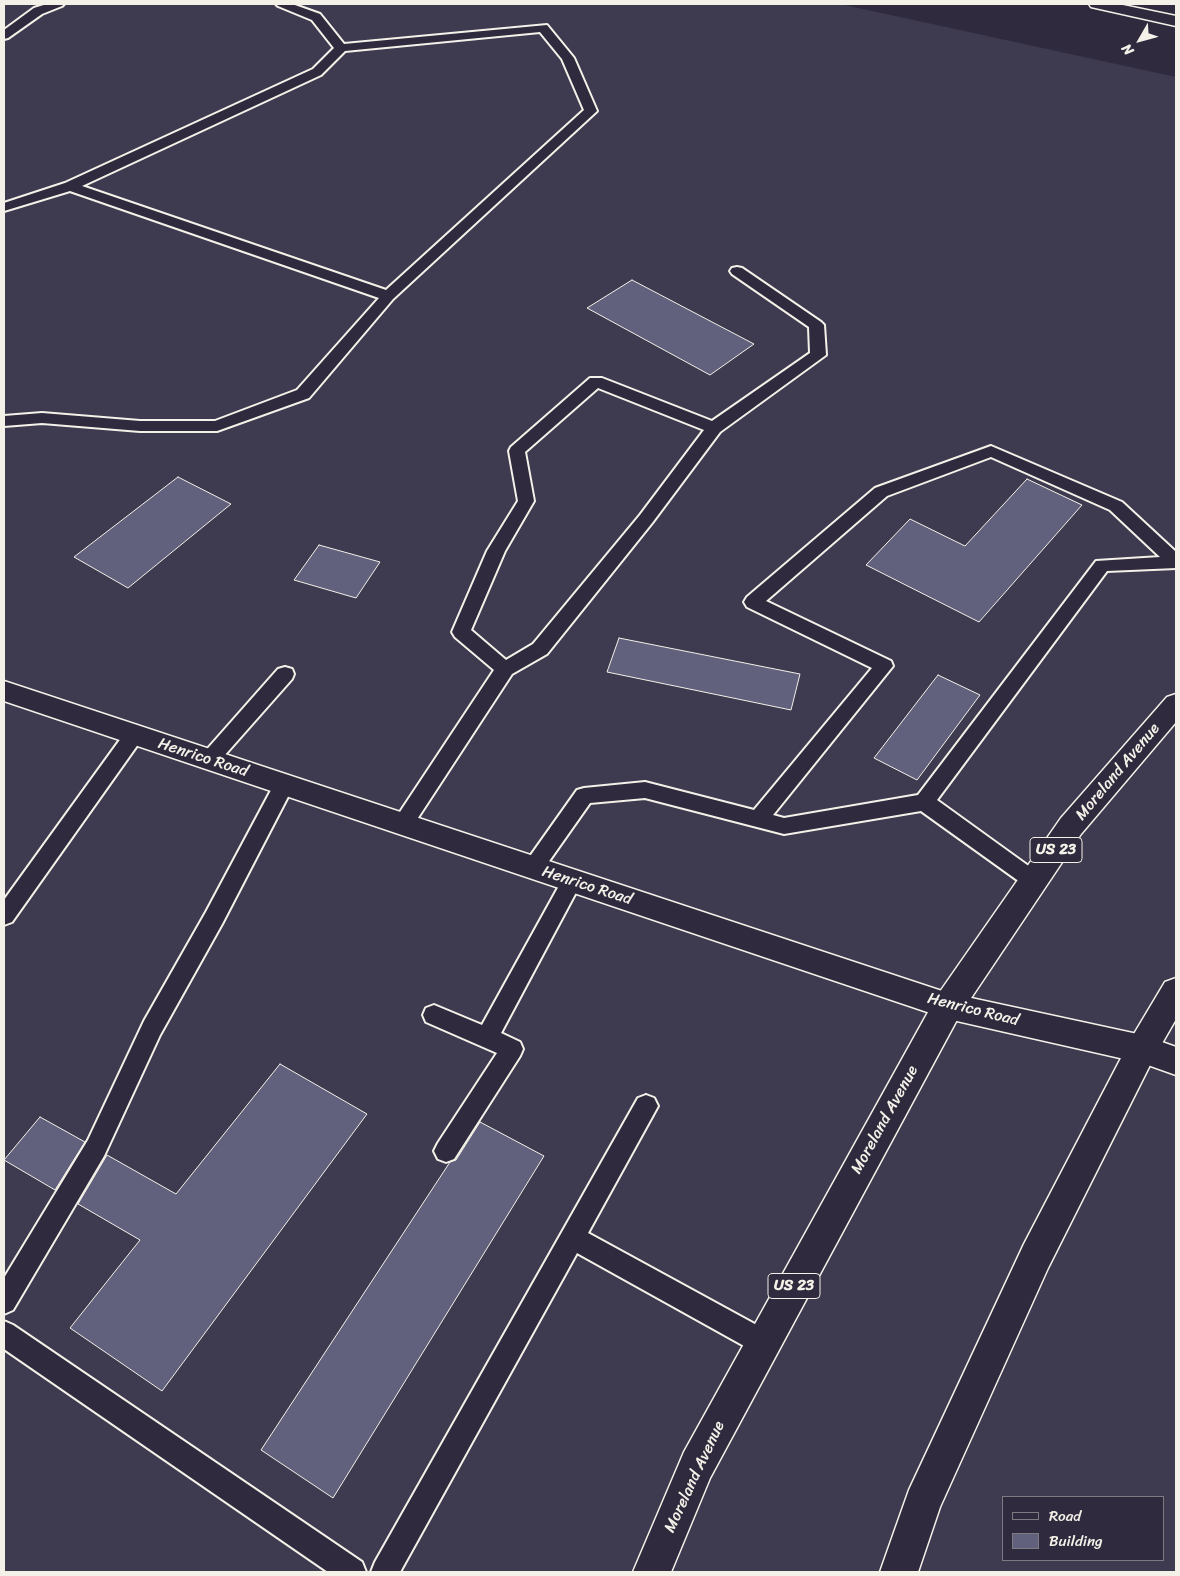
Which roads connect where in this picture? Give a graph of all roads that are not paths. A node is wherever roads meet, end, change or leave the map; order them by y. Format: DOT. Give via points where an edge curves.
graph roads {
  1 [pos="58,4"];
  2 [pos="282,4"];
  3 [pos="1097,4"];
  4 [pos="1176,21"];
  5 [pos="4,35"];
  6 [pos="341,48"];
  7 [pos="70,186"];
  8 [pos="4,207"];
  9 [pos="737,271"];
  10 [pos="388,296"];
  11 [pos="4,420"];
  12 [pos="714,428"];
  13 [pos="1175,561"];
  14 [pos="505,669"];
  15 [pos="285,674"];
  16 [pos="4,691"];
  17 [pos="1176,704"];
  18 [pos="134,735"];
  19 [pos="210,760"];
  20 [pos="284,785"];
  21 [pos="924,802"];
  22 [pos="758,819"];
  23 [pos="403,824"];
  24 [pos="533,868"];
  25 [pos="572,880"];
  26 [pos="1034,880"];
  27 [pos="4,916"];
  28 [pos="1176,991"];
  29 [pos="948,1006"];
  30 [pos="434,1014"];
  31 [pos="488,1036"];
  32 [pos="1142,1049"];
  33 [pos="1176,1061"];
  34 [pos="646,1106"];
  35 [pos="446,1151"];
  36 [pos="572,1237"];
  37 [pos="4,1300"];
  38 [pos="4,1334"];
  39 [pos="764,1343"];
  40 [pos="352,1572"];
  41 [pos="385,1572"];
  42 [pos="652,1572"];
  43 [pos="898,1572"];
  1 -- 5 [label="lane" via="38,12"];
  2 -- 6 [label="lane" via="316,17"];
  3 -- 4 [label="main road"];
  6 -- 7 [label="lane" via="317,72"];
  6 -- 10 [label="lane" via="543,28 568,58 591,111"];
  7 -- 8 [label="lane"];
  7 -- 10 [label="lane"];
  9 -- 12 [label="lane" via="816,325 818,355"];
  10 -- 11 [label="lane" via="303,394 217,426 140,426 42,418"];
  12 -- 14 [label="lane" via="646,519 540,650"];
  12 -- 14 [label="lane" via="596,381 517,452 526,501 496,551 461,632"];
  13 -- 21 [label="lane" via="1102,565"];
  13 -- 22 [label="lane" via="1116,506 991,451 881,492 753,602 884,666"];
  14 -- 23 [label="lane"];
  15 -- 19 [label="lane"];
  16 -- 18 [label="main road, Henrico Road"];
  17 -- 26 [label="main road, Moreland Avenue / US 23" via="1072,826"];
  18 -- 19 [label="main road, Henrico Road"];
  18 -- 27 [label="lane"];
  19 -- 20 [label="main road, Henrico Road"];
  20 -- 23 [label="main road, Henrico Road"];
  20 -- 37 [label="lane" via="152,1028 96,1148"];
  21 -- 22 [label="lane" via="784,826"];
  21 -- 26 [label="lane"];
  22 -- 24 [label="lane" via="645,790 584,796"];
  23 -- 24 [label="main road, Henrico Road"];
  24 -- 25 [label="main road, Henrico Road"];
  25 -- 29 [label="main road, Henrico Road"];
  25 -- 31 [label="lane"];
  26 -- 29 [label="main road, Moreland Avenue / US 23"];
  28 -- 32 [label="main road"];
  29 -- 32 [label="main road, Henrico Road"];
  29 -- 39 [label="main road, Moreland Avenue / US 23"];
  30 -- 31 [label="lane"];
  31 -- 35 [label="lane" via="512,1049"];
  32 -- 33 [label="main road, Henrico Road"];
  32 -- 43 [label="main road" via="1036,1256 922,1503"];
  34 -- 36 [label="lane"];
  36 -- 39 [label="lane"];
  36 -- 41 [label="lane"];
  38 -- 40 [label="lane"];
  39 -- 42 [label="main road, Moreland Avenue / US 23" via="697,1465"];
}
